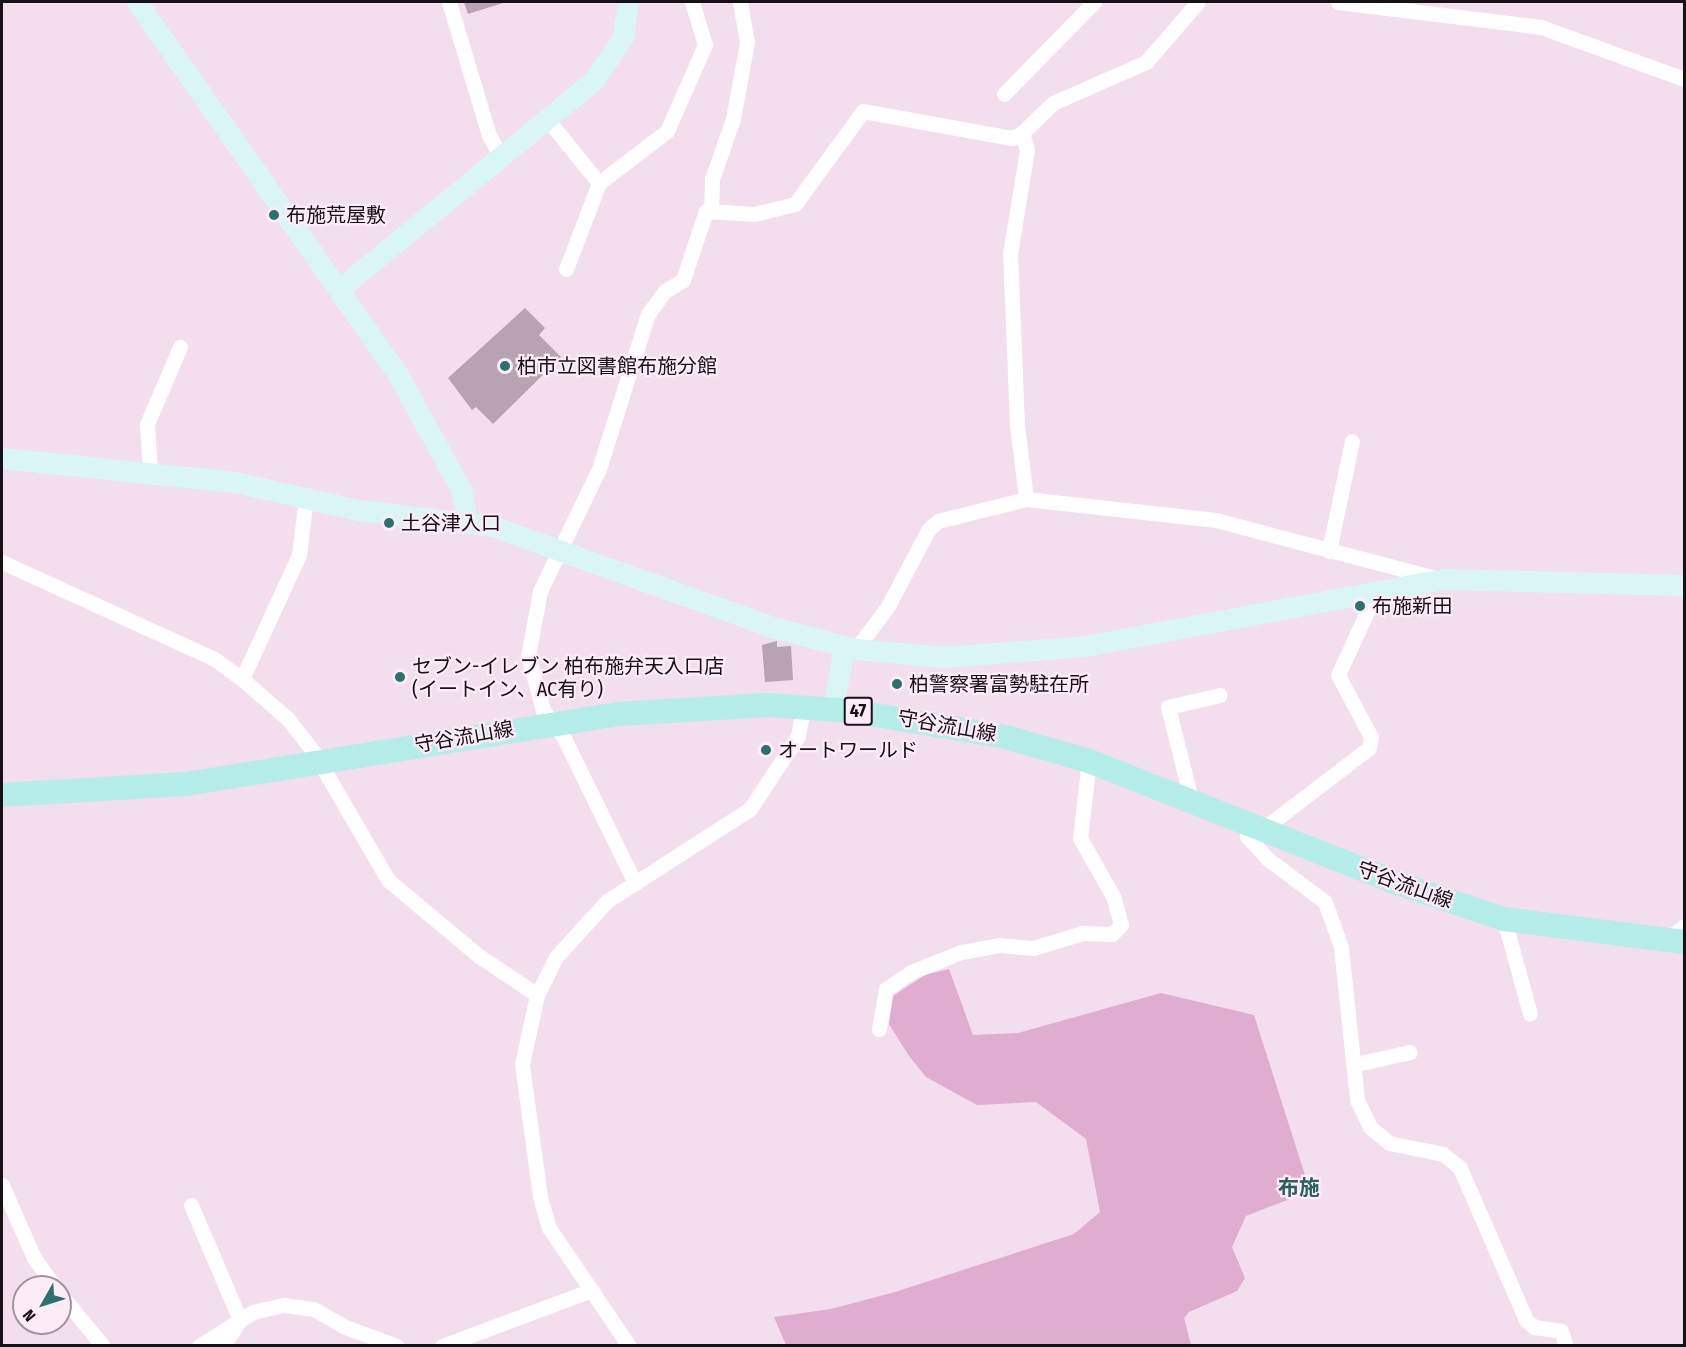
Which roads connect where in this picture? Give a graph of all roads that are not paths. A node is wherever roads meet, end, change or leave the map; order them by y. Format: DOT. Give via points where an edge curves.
graph roads {
  1 [pos="137,2"];
  2 [pos="449,2"];
  3 [pos="628,2"];
  4 [pos="692,2"];
  5 [pos="740,2"];
  6 [pos="1094,2"];
  7 [pos="1198,2"];
  8 [pos="1338,2"];
  9 [pos="1684,79"];
  10 [pos="1004,94"];
  11 [pos="547,119"];
  12 [pos="1022,133"];
  13 [pos="501,157"];
  14 [pos="600,183"];
  15 [pos="711,212"];
  16 [pos="566,269"];
  17 [pos="339,289"];
  18 [pos="180,347"];
  19 [pos="1352,441"];
  20 [pos="2,458"];
  21 [pos="150,472"];
  22 [pos="306,498"];
  23 [pos="1026,499"];
  24 [pos="467,522"];
  25 [pos="564,548"];
  26 [pos="1329,551"];
  27 [pos="2,562"];
  28 [pos="1442,579"];
  29 [pos="1684,585"];
  30 [pos="1376,592"];
  31 [pos="850,648"];
  32 [pos="242,679"];
  33 [pos="1220,695"];
  34 [pos="803,706"];
  35 [pos="833,709"];
  36 [pos="553,723"];
  37 [pos="1089,761"];
  38 [pos="321,762"];
  39 [pos="2,795"];
  40 [pos="1191,799"];
  41 [pos="1257,827"];
  42 [pos="635,883"];
  43 [pos="1504,919"];
  44 [pos="1684,926"];
  45 [pos="1675,941"];
  46 [pos="537,994"];
  47 [pos="1530,1014"];
  48 [pos="879,1029"];
  49 [pos="1410,1052"];
  50 [pos="1356,1064"];
  51 [pos="2,1185"];
  52 [pos="192,1205"];
  53 [pos="46,1275"];
  54 [pos="592,1290"];
  55 [pos="72,1309"];
  56 [pos="240,1320"];
  57 [pos="103,1346"];
  58 [pos="199,1346"];
  59 [pos="224,1346"];
  60 [pos="397,1346"];
  61 [pos="442,1346"];
  62 [pos="629,1346"];
  63 [pos="1566,1346"];
  1 -- 17 [label="street"];
  2 -- 13 [label="street" via="489,135"];
  3 -- 11 [label="street" via="623,37 612,60"];
  4 -- 14 [label="street" via="705,45 667,130"];
  5 -- 15 [label="street" via="747,42 733,119 712,179"];
  6 -- 10 [label="street"];
  7 -- 12 [label="street" via="1146,62 1053,103"];
  8 -- 9 [label="street" via="1541,27"];
  11 -- 13 [label="street"];
  11 -- 14 [label="street"];
  12 -- 15 [label="street" via="1012,138 863,111 795,204 754,214"];
  12 -- 23 [label="street" via="1026,150 1010,254 1017,425"];
  13 -- 17 [label="street"];
  14 -- 16 [label="street"];
  15 -- 25 [label="street" via="706,211 683,280 665,291 648,314 599,469"];
  17 -- 24 [label="street" via="420,412 461,489"];
  18 -- 21 [label="street" via="147,424"];
  19 -- 26 [label="street"];
  20 -- 21 [label="street"];
  21 -- 22 [label="street"];
  22 -- 24 [label="street"];
  22 -- 32 [label="street" via="298,555"];
  23 -- 26 [label="street" via="1216,520"];
  23 -- 31 [label="street" via="938,521 928,530 888,606"];
  24 -- 25 [label="street" via="521,532"];
  25 -- 31 [label="street" via="741,617"];
  25 -- 36 [label="street" via="540,591 528,656 543,710"];
  26 -- 28 [label="street"];
  27 -- 32 [label="street" via="213,658"];
  28 -- 29 [label="street"];
  28 -- 30 [label="street"];
  30 -- 31 [label="street" via="1043,652 961,658"];
  30 -- 41 [label="street" via="1338,675 1371,737 1370,748"];
  31 -- 35 [label="street"];
  32 -- 38 [label="street" via="288,719"];
  33 -- 40 [label="street" via="1168,707"];
  34 -- 35 [label="main road, 守谷流山線 / 47"];
  34 -- 36 [label="main road, 守谷流山線 / 47" via="717,705"];
  34 -- 42 [label="street" via="798,736 750,809"];
  35 -- 37 [label="main road, 守谷流山線 / 47" via="1006,737"];
  36 -- 38 [label="main road, 守谷流山線 / 47"];
  36 -- 42 [label="street"];
  37 -- 40 [label="main road, 守谷流山線 / 47"];
  37 -- 48 [label="street" via="1080,838 1114,898 1121,925 1112,934 1083,933 1033,948 999,945 961,952 911,972 886,989"];
  38 -- 39 [label="main road, 守谷流山線 / 47" via="186,784"];
  38 -- 46 [label="street" via="388,880 479,956"];
  40 -- 41 [label="main road, 守谷流山線 / 47"];
  41 -- 43 [label="main road, 守谷流山線 / 47"];
  41 -- 50 [label="street" via="1247,836 1268,859 1325,902 1341,947"];
  42 -- 46 [label="street" via="607,901 556,957"];
  43 -- 45 [label="main road, 守谷流山線 / 47"];
  43 -- 47 [label="street"];
  44 -- 45 [label="street"];
  46 -- 54 [label="street" via="522,1064 540,1196 549,1228"];
  49 -- 50 [label="street"];
  50 -- 63 [label="street" via="1358,1100 1370,1127 1389,1143 1443,1154 1460,1168 1526,1320 1534,1328 1561,1331"];
  51 -- 53 [label="street" via="34,1258"];
  52 -- 56 [label="street"];
  54 -- 61 [label="street"];
  54 -- 62 [label="street"];
  55 -- 57 [label="street"];
  56 -- 58 [label="street"];
  56 -- 59 [label="street"];
  56 -- 60 [label="street" via="284,1305 314,1309 345,1327"];
}
